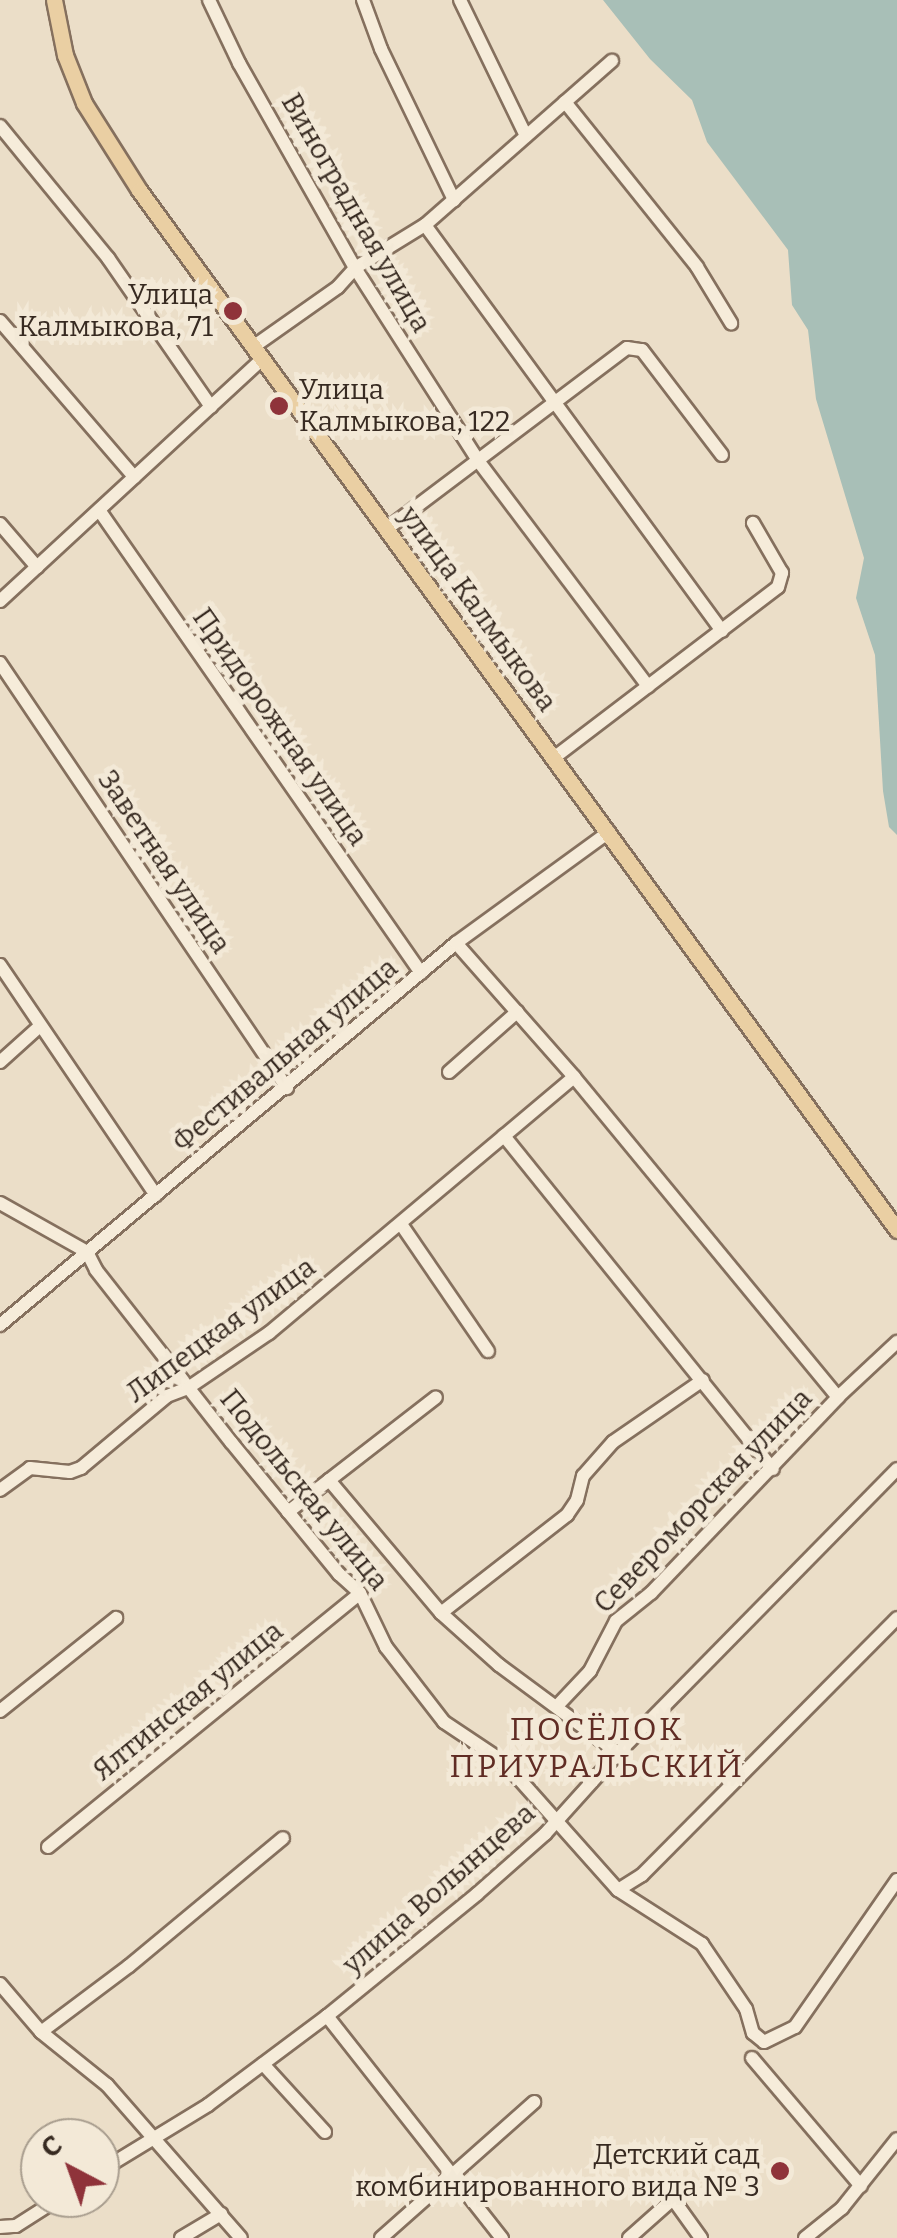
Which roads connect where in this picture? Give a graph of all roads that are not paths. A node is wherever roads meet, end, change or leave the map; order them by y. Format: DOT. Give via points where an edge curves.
graph roads {
  1 [pos="54,0"];
  2 [pos="209,0"];
  3 [pos="363,0"];
  4 [pos="460,0"];
  5 [pos="612,61"];
  6 [pos="565,102"];
  7 [pos="0,126"];
  8 [pos="526,136"];
  9 [pos="454,200"];
  10 [pos="425,226"];
  11 [pos="355,268"];
  12 [pos="0,321"];
  13 [pos="731,323"];
  14 [pos="258,353"];
  15 [pos="555,405"];
  16 [pos="211,406"];
  17 [pos="722,455"];
  18 [pos="478,462"];
  19 [pos="134,477"];
  20 [pos="99,510"];
  21 [pos="753,523"];
  22 [pos="0,524"];
  23 [pos="388,528"];
  24 [pos="37,567"];
  25 [pos="0,601"];
  26 [pos="722,632"];
  27 [pos="0,663"];
  28 [pos="648,686"];
  29 [pos="555,757"];
  30 [pos="609,832"];
  31 [pos="456,943"];
  32 [pos="0,965"];
  33 [pos="421,973"];
  34 [pos="517,1012"];
  35 [pos="40,1026"];
  36 [pos="0,1062"];
  37 [pos="449,1072"];
  38 [pos="574,1077"];
  39 [pos="287,1088"];
  40 [pos="504,1136"];
  41 [pos="156,1195"];
  42 [pos="0,1203"];
  43 [pos="401,1224"];
  44 [pos="897,1230"];
  45 [pos="88,1252"];
  46 [pos="0,1325"];
  47 [pos="897,1342"];
  48 [pos="488,1351"];
  49 [pos="702,1380"];
  50 [pos="188,1388"];
  51 [pos="436,1397"];
  52 [pos="838,1397"];
  53 [pos="773,1469"];
  54 [pos="897,1469"];
  55 [pos="329,1480"];
  56 [pos="0,1490"];
  57 [pos="288,1512"];
  58 [pos="360,1593"];
  59 [pos="441,1613"];
  60 [pos="116,1618"];
  61 [pos="897,1618"];
  62 [pos="558,1705"];
  63 [pos="0,1711"];
  64 [pos="618,1753"];
  65 [pos="557,1821"];
  66 [pos="283,1838"];
  67 [pos="48,1847"];
  68 [pos="897,1880"];
  69 [pos="618,1890"];
  70 [pos="0,1984"];
  71 [pos="327,2016"];
  72 [pos="41,2032"];
  73 [pos="752,2058"];
  74 [pos="262,2064"];
  75 [pos="534,2102"];
  76 [pos="324,2132"];
  77 [pos="152,2137"];
  78 [pos="897,2139"];
  79 [pos="120,2158"];
  80 [pos="452,2174"];
  81 [pos="861,2186"];
  82 [pos="220,2214"];
  83 [pos="29,2218"];
  84 [pos="0,2228"];
  85 [pos="181,2238"];
  86 [pos="241,2238"];
  87 [pos="382,2238"];
  88 [pos="502,2238"];
  89 [pos="629,2238"];
  90 [pos="701,2238"];
  91 [pos="805,2238"];
  1 -- 14 [label="main road, улица Калмыкова" via="84,103 138,190"];
  2 -- 11 [label="street, Виноградная улица"];
  3 -- 9 [label="street"];
  4 -- 8 [label="street"];
  5 -- 6 [label="street"];
  6 -- 8 [label="street"];
  6 -- 13 [label="street" via="698,266"];
  7 -- 16 [label="street" via="108,258"];
  8 -- 9 [label="street"];
  9 -- 10 [label="street"];
  10 -- 11 [label="street"];
  10 -- 15 [label="street, Виноградная улица"];
  11 -- 14 [label="street"];
  11 -- 18 [label="street, Виноградная улица"];
  12 -- 19 [label="street"];
  14 -- 16 [label="street"];
  14 -- 23 [label="main road, улица Калмыкова"];
  15 -- 17 [label="street" via="635,347"];
  15 -- 18 [label="street"];
  15 -- 26 [label="street, Виноградная улица"];
  16 -- 19 [label="street"];
  18 -- 23 [label="street"];
  18 -- 28 [label="street, Виноградная улица"];
  19 -- 20 [label="street"];
  20 -- 24 [label="street"];
  20 -- 33 [label="street, Придорожная улица"];
  21 -- 26 [label="street" via="782,580"];
  22 -- 24 [label="street"];
  23 -- 29 [label="main road, улица Калмыкова"];
  24 -- 25 [label="street"];
  26 -- 28 [label="street"];
  27 -- 39 [label="street, Заветная улица"];
  28 -- 29 [label="street"];
  29 -- 30 [label="main road, улица Калмыкова"];
  30 -- 31 [label="street, Фестивальная улица"];
  30 -- 44 [label="main road, улица Калмыкова"];
  31 -- 33 [label="street, Фестивальная улица"];
  31 -- 34 [label="street"];
  32 -- 35 [label="street"];
  33 -- 39 [label="street, Фестивальная улица"];
  34 -- 37 [label="street"];
  34 -- 38 [label="street"];
  35 -- 36 [label="street"];
  35 -- 41 [label="street"];
  38 -- 40 [label="street, Липецкая улица"];
  38 -- 52 [label="street"];
  39 -- 41 [label="street, Фестивальная улица"];
  40 -- 43 [label="street, Липецкая улица"];
  40 -- 49 [label="street"];
  41 -- 45 [label="street, Фестивальная улица"];
  42 -- 45 [label="street, Подольская улица"];
  43 -- 48 [label="street"];
  43 -- 50 [label="street, Липецкая улица" via="269,1332"];
  45 -- 46 [label="street, Фестивальная улица"];
  45 -- 50 [label="street, Подольская улица"];
  47 -- 52 [label="street, Североморская улица"];
  49 -- 53 [label="street"];
  49 -- 59 [label="street" via="613,1442 584,1476 567,1515"];
  50 -- 56 [label="street, Липецкая улица" via="167,1396 75,1471 30,1468"];
  50 -- 57 [label="street, Подольская улица"];
  51 -- 55 [label="street"];
  52 -- 53 [label="street, Североморская улица"];
  53 -- 62 [label="street, Североморская улица" via="616,1621 598,1660"];
  54 -- 64 [label="street, улица Волынцева"];
  55 -- 57 [label="street"];
  55 -- 59 [label="street"];
  57 -- 58 [label="street, Подольская улица"];
  58 -- 65 [label="street, Подольская улица" via="386,1647 444,1722 504,1762"];
  58 -- 67 [label="street, Ялтинская улица"];
  59 -- 62 [label="street" via="499,1665"];
  60 -- 63 [label="street"];
  61 -- 69 [label="street" via="642,1875"];
  62 -- 64 [label="street"];
  64 -- 65 [label="street, улица Волынцева"];
  65 -- 69 [label="street, Подольская улица"];
  65 -- 71 [label="street, улица Волынцева"];
  66 -- 72 [label="street"];
  68 -- 69 [label="street, Подольская улица" via="803,2018 764,2042 702,1944"];
  70 -- 72 [label="street"];
  71 -- 74 [label="street, улица Волынцева"];
  71 -- 80 [label="street"];
  72 -- 77 [label="street" via="107,2084"];
  73 -- 81 [label="street"];
  74 -- 76 [label="street"];
  74 -- 77 [label="street, улица Волынцева"];
  75 -- 80 [label="street"];
  77 -- 79 [label="street, улица Волынцева"];
  77 -- 82 [label="street"];
  78 -- 81 [label="street"];
  80 -- 87 [label="street"];
  80 -- 88 [label="street"];
  81 -- 91 [label="street"];
  82 -- 85 [label="street"];
  82 -- 86 [label="street"];
  83 -- 84 [label="street"];
  89 -- 90 [label="street" via="673,2200"];
}
